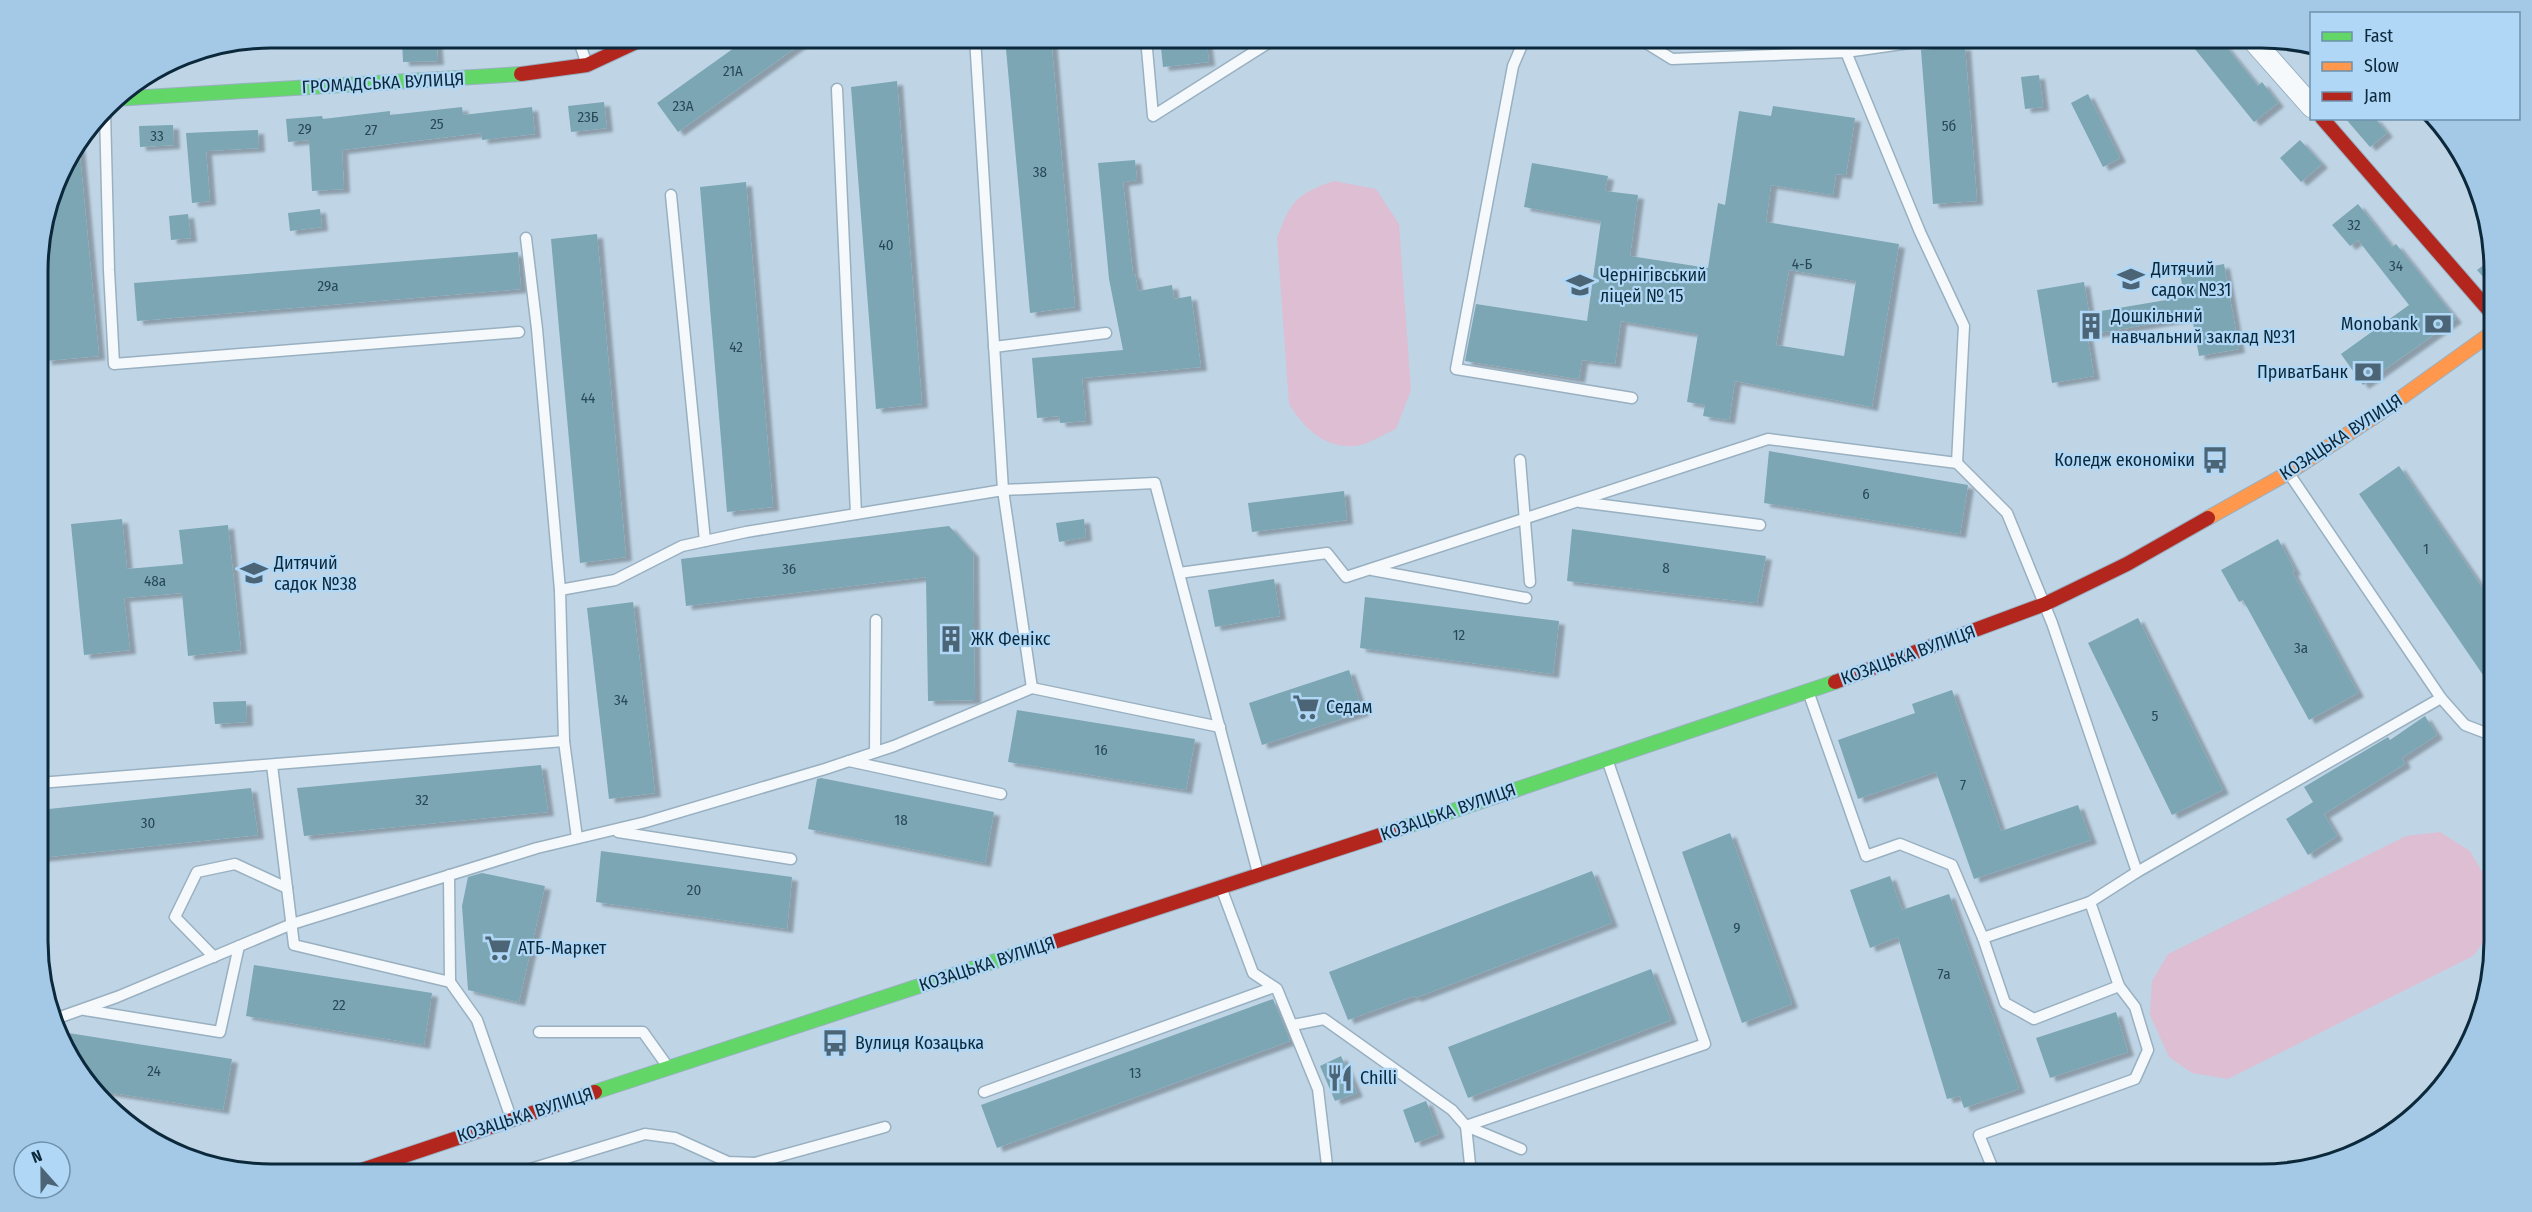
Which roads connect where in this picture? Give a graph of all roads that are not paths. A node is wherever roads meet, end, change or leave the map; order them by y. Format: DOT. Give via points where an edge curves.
graph roads {
  1 [pos="581,48"];
  2 [pos="624,48"];
  3 [pos="976,48"];
  4 [pos="1147,48"];
  5 [pos="1260,48"];
  6 [pos="1521,48"];
  7 [pos="1654,48"];
  8 [pos="1874,48"];
  9 [pos="2260,48"];
  10 [pos="1846,52"];
  11 [pos="587,65"];
  12 [pos="837,89"];
  13 [pos="130,98"];
  14 [pos="2310,105"];
  15 [pos="2324,120"];
  16 [pos="105,122"];
  17 [pos="671,195"];
  18 [pos="526,238"];
  19 [pos="2484,305"];
  20 [pos="519,332"];
  21 [pos="1106,333"];
  22 [pos="2484,338"];
  23 [pos="994,347"];
  24 [pos="1632,399"];
  25 [pos="1520,460"];
  26 [pos="1957,463"];
  27 [pos="2288,472"];
  28 [pos="1003,490"];
  29 [pos="1577,502"];
  30 [pos="856,514"];
  31 [pos="1525,519"];
  32 [pos="1761,525"];
  33 [pos="705,541"];
  34 [pos="1369,569"];
  35 [pos="1179,573"];
  36 [pos="1530,582"];
  37 [pos="560,590"];
  38 [pos="1526,598"];
  39 [pos="2045,604"];
  40 [pos="876,620"];
  41 [pos="1032,688"];
  42 [pos="1808,692"];
  43 [pos="2440,698"];
  44 [pos="1220,727"];
  45 [pos="2484,732"];
  46 [pos="564,741"];
  47 [pos="875,752"];
  48 [pos="1607,759"];
  49 [pos="849,761"];
  50 [pos="272,765"];
  51 [pos="48,782"];
  52 [pos="1001,794"];
  53 [pos="611,831"];
  54 [pos="577,838"];
  55 [pos="791,859"];
  56 [pos="2137,872"];
  57 [pos="449,875"];
  58 [pos="1258,876"];
  59 [pos="287,888"];
  60 [pos="1221,888"];
  61 [pos="2090,902"];
  62 [pos="292,924"];
  63 [pos="1983,938"];
  64 [pos="239,946"];
  65 [pos="214,957"];
  66 [pos="450,982"];
  67 [pos="2120,986"];
  68 [pos="1274,987"];
  69 [pos="82,1009"];
  70 [pos="61,1017"];
  71 [pos="1293,1025"];
  72 [pos="539,1032"];
  73 [pos="668,1067"];
  74 [pos="984,1092"];
  75 [pos="512,1119"];
  76 [pos="1466,1126"];
  77 [pos="885,1127"];
  78 [pos="1521,1149"];
  79 [pos="755,1163"];
  80 [pos="407,1164"];
  81 [pos="547,1164"];
  82 [pos="1327,1164"];
  83 [pos="1469,1164"];
  84 [pos="1991,1164"];
  1 -- 11 [label="lane"];
  2 -- 11 [label="main road, ГРОМАДСЬКА ВУЛИЦЯ"];
  3 -- 23 [label="lane"];
  4 -- 5 [label="lane" via="1153,116"];
  6 -- 24 [label="lane" via="1513,66 1456,369"];
  7 -- 10 [label="lane" via="1672,59"];
  8 -- 10 [label="lane"];
  9 -- 14 [label="street"];
  10 -- 26 [label="lane" via="1920,232 1964,326"];
  11 -- 13 [label="main road, ГРОМАДСЬКА ВУЛИЦЯ" via="506,76"];
  12 -- 30 [label="lane"];
  15 -- 19 [label="main road"];
  16 -- 20 [label="lane" via="114,364"];
  17 -- 33 [label="lane"];
  18 -- 37 [label="lane"];
  21 -- 23 [label="lane"];
  22 -- 27 [label="main road, КОЗАЦЬКА ВУЛИЦЯ" via="2377,415"];
  23 -- 28 [label="lane"];
  25 -- 31 [label="lane"];
  26 -- 29 [label="lane" via="1768,439"];
  26 -- 39 [label="lane" via="2007,513"];
  27 -- 39 [label="main road, КОЗАЦЬКА ВУЛИЦЯ" via="2127,564"];
  27 -- 43 [label="lane"];
  28 -- 30 [label="lane"];
  28 -- 35 [label="lane" via="1155,483"];
  28 -- 41 [label="lane"];
  29 -- 31 [label="lane"];
  29 -- 32 [label="lane"];
  30 -- 33 [label="lane"];
  31 -- 34 [label="lane"];
  31 -- 36 [label="lane"];
  33 -- 37 [label="lane" via="682,546 615,580"];
  34 -- 35 [label="lane" via="1346,577 1327,553"];
  34 -- 38 [label="lane"];
  35 -- 44 [label="lane"];
  37 -- 46 [label="lane"];
  39 -- 42 [label="main road, КОЗАЦЬКА ВУЛИЦЯ"];
  39 -- 56 [label="lane"];
  40 -- 47 [label="lane"];
  41 -- 44 [label="lane"];
  41 -- 47 [label="lane"];
  42 -- 48 [label="main road, КОЗАЦЬКА ВУЛИЦЯ"];
  42 -- 63 [label="lane" via="1866,856 1900,844 1952,865"];
  43 -- 45 [label="lane" via="2465,725"];
  43 -- 56 [label="lane"];
  44 -- 58 [label="lane"];
  46 -- 50 [label="lane"];
  46 -- 54 [label="lane"];
  47 -- 49 [label="lane"];
  48 -- 58 [label="main road, КОЗАЦЬКА ВУЛИЦЯ"];
  48 -- 76 [label="lane" via="1706,1044"];
  49 -- 52 [label="lane"];
  49 -- 53 [label="lane"];
  50 -- 51 [label="lane"];
  50 -- 59 [label="lane"];
  53 -- 54 [label="lane"];
  53 -- 55 [label="lane"];
  54 -- 57 [label="lane"];
  56 -- 61 [label="lane"];
  57 -- 62 [label="lane"];
  57 -- 66 [label="lane"];
  58 -- 60 [label="main road, КОЗАЦЬКА ВУЛИЦЯ"];
  59 -- 62 [label="lane"];
  59 -- 65 [label="lane" via="235,864 197,872 175,917"];
  60 -- 68 [label="lane" via="1253,973"];
  60 -- 73 [label="main road, КОЗАЦЬКА ВУЛИЦЯ"];
  61 -- 63 [label="lane"];
  61 -- 67 [label="lane"];
  62 -- 64 [label="lane"];
  62 -- 66 [label="lane" via="294,945"];
  63 -- 67 [label="lane" via="2005,1003 2034,1019"];
  64 -- 65 [label="lane"];
  64 -- 69 [label="lane" via="220,1032"];
  65 -- 69 [label="lane"];
  66 -- 75 [label="lane" via="477,1020"];
  67 -- 84 [label="lane" via="2135,1007 2148,1050 2135,1079 1979,1135"];
  68 -- 71 [label="lane"];
  68 -- 74 [label="lane"];
  69 -- 70 [label="lane"];
  71 -- 76 [label="lane" via="1324,1018 1452,1110"];
  71 -- 82 [label="lane" via="1318,1089"];
  72 -- 73 [label="lane" via="643,1032"];
  73 -- 75 [label="main road, КОЗАЦЬКА ВУЛИЦЯ"];
  75 -- 80 [label="main road, КОЗАЦЬКА ВУЛИЦЯ"];
  76 -- 78 [label="lane"];
  76 -- 83 [label="lane"];
  77 -- 79 [label="lane"];
  79 -- 81 [label="lane" via="728,1162 675,1138 645,1134"];
}
